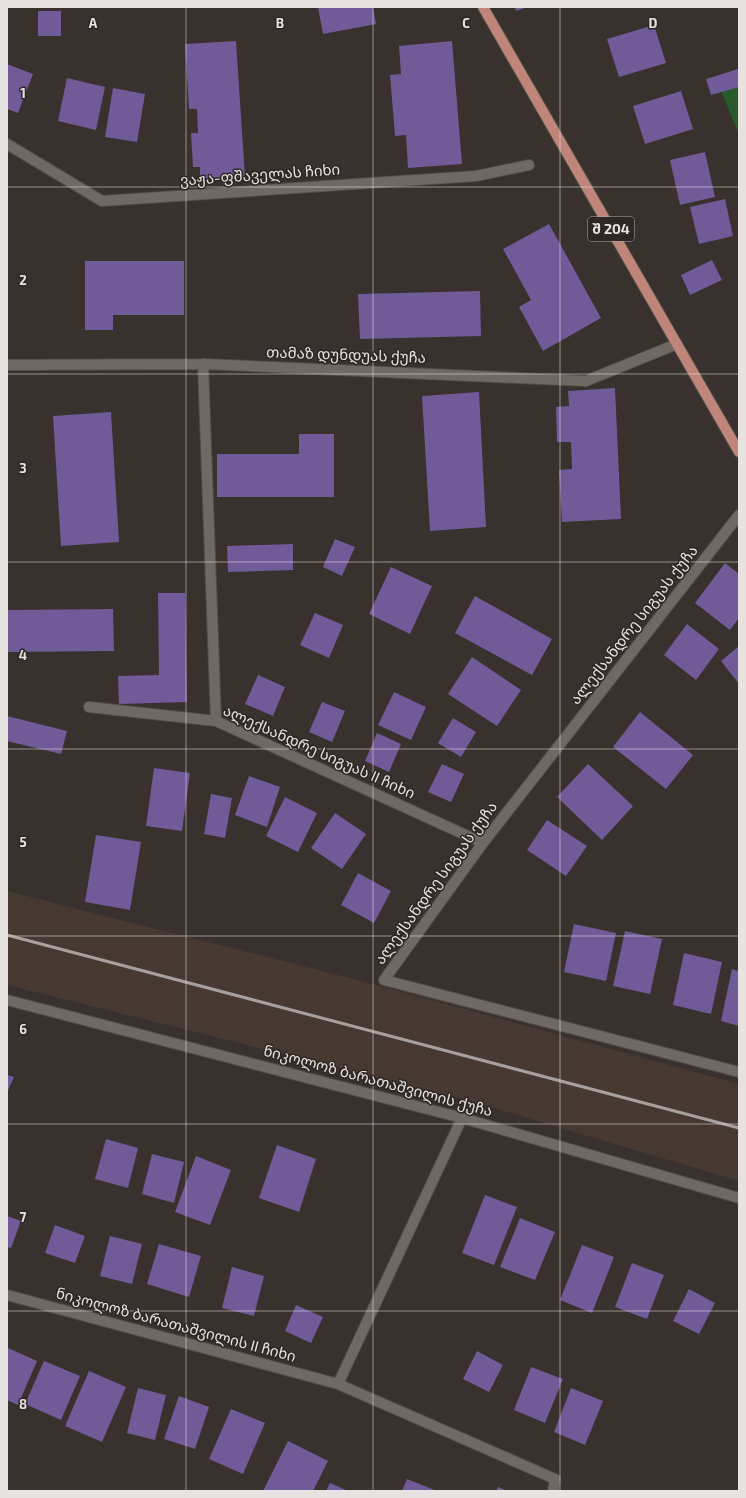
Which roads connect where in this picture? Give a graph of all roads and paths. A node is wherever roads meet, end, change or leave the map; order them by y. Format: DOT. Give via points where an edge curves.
graph roads {
  1 [pos="483,7"];
  2 [pos="7,144"];
  3 [pos="529,165"];
  4 [pos="677,344"];
  5 [pos="203,364"];
  6 [pos="7,365"];
  7 [pos="739,452"];
  8 [pos="739,514"];
  9 [pos="89,707"];
  10 [pos="216,721"];
  11 [pos="483,843"];
  12 [pos="7,1000"];
  13 [pos="739,1072"];
  14 [pos="462,1118"];
  15 [pos="739,1198"];
  16 [pos="7,1295"];
  17 [pos="338,1384"];
  18 [pos="553,1491"];
  1 -- 4 [label="main road, შ 204"];
  2 -- 3 [label="street, ვაჟა-ფშაველას ჩიხი" via="102,201 476,176"];
  4 -- 5 [label="street, თამაზ დუნდუას ქუჩა" via="586,381"];
  4 -- 7 [label="main road, შ 204"];
  5 -- 6 [label="street, თამაზ დუნდუას ქუჩა"];
  5 -- 10 [label="street"];
  8 -- 11 [label="street, ალექსანდრე სიგუას ქუჩა"];
  9 -- 10 [label="street, ალექსანდრე სიგუას II ჩიხი"];
  10 -- 11 [label="street, ალექსანდრე სიგუას II ჩიხი"];
  11 -- 13 [label="street, ალექსანდრე სიგუას ქუჩა" via="384,980"];
  12 -- 14 [label="street, ნიკოლოზ ბარათაშვილის ქუჩა"];
  14 -- 15 [label="street, ნიკოლოზ ბარათაშვილის ქუჩა"];
  14 -- 17 [label="street"];
  16 -- 17 [label="street, ნიკოლოზ ბარათაშვილის II ჩიხი"];
  17 -- 18 [label="street, ნიკოლოზ ბარათაშვილის II ჩიხი" via="555,1479"];
}
